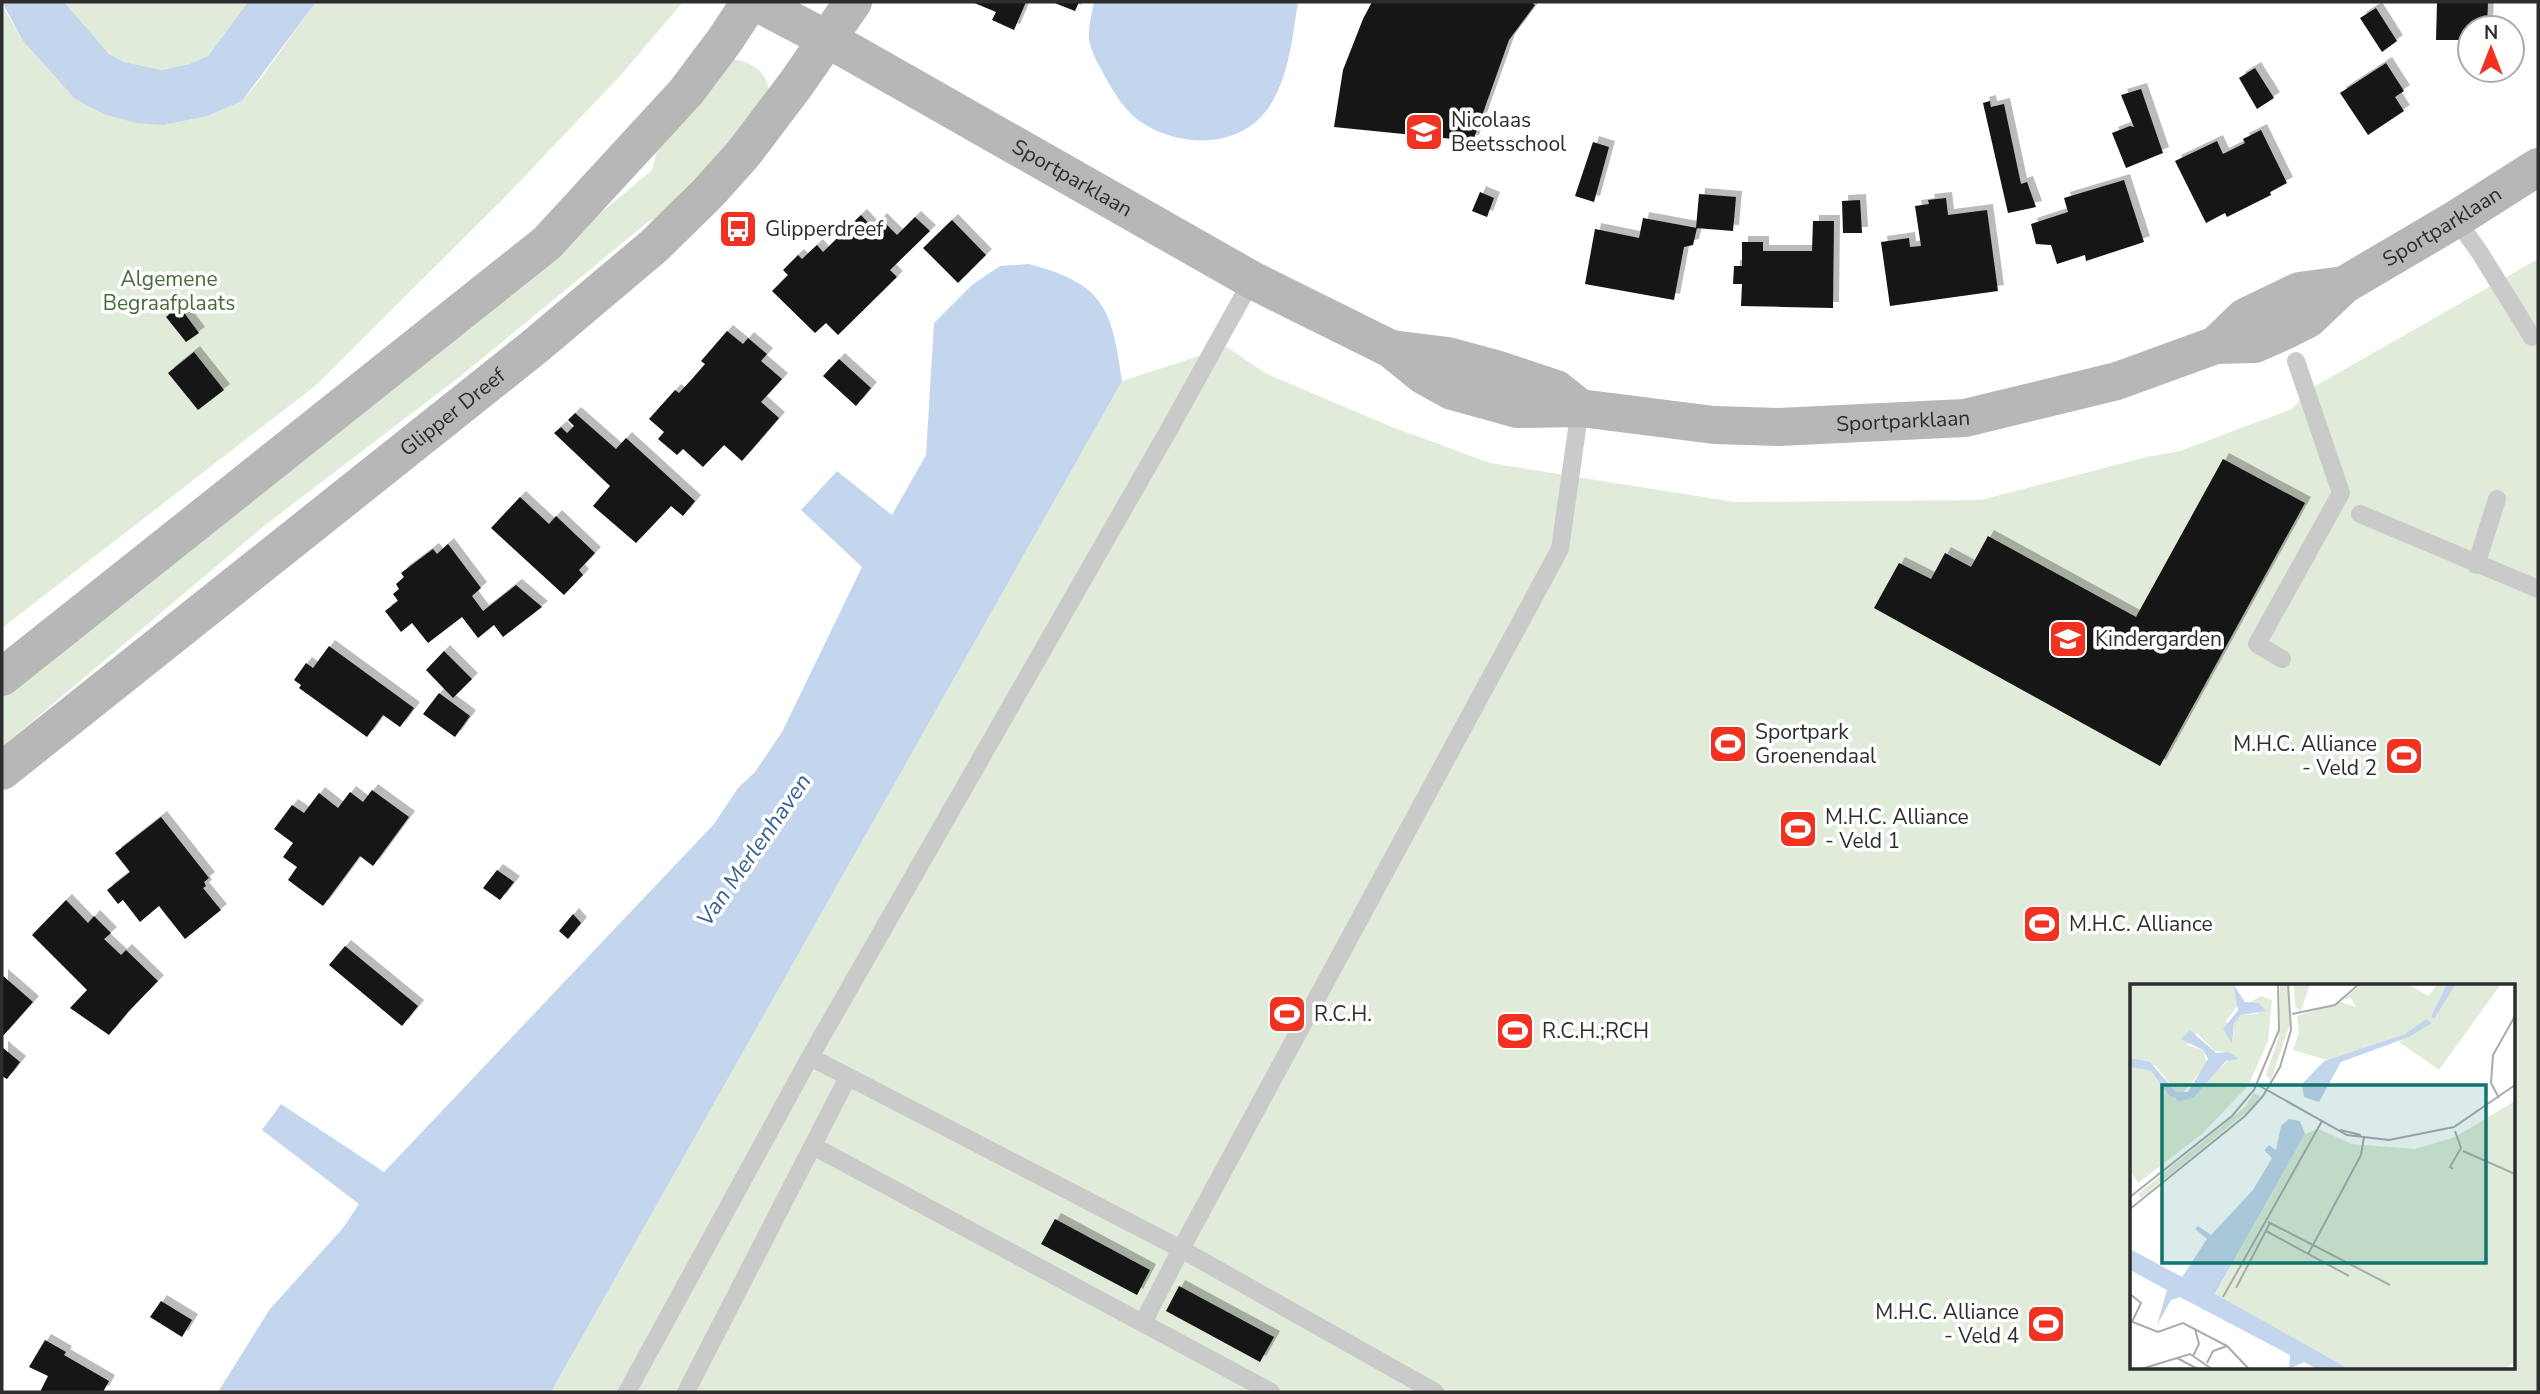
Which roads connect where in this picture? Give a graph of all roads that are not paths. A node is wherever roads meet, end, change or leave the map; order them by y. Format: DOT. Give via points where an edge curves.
graph roads {
  1 [pos="750,2"];
  2 [pos="757,2"];
  3 [pos="853,2"];
  4 [pos="827,39"];
  5 [pos="2538,167"];
  6 [pos="2456,219"];
  7 [pos="1252,280"];
  8 [pos="2532,337"];
  9 [pos="2296,361"];
  10 [pos="1580,408"];
  11 [pos="2497,499"];
  12 [pos="2360,514"];
  13 [pos="2476,565"];
  14 [pos="2538,589"];
  15 [pos="2283,659"];
  16 [pos="2,677"];
  17 [pos="2,771"];
  18 [pos="810,1057"];
  19 [pos="848,1077"];
  20 [pos="813,1146"];
  21 [pos="1181,1249"];
  22 [pos="1143,1323"];
  23 [pos="627,1392"];
  24 [pos="686,1392"];
  25 [pos="1271,1392"];
  26 [pos="1435,1392"];
  1 -- 16 [label="street" via="686,92 547,243"];
  2 -- 4 [label="street, Sportparklaan"];
  3 -- 4 [label="street, Glipper Dreef"];
  4 -- 7 [label="street, Sportparklaan"];
  4 -- 17 [label="street, Glipper Dreef" via="743,153 654,246 522,357"];
  5 -- 6 [label="street, Sportparklaan"];
  6 -- 8 [label="lane"];
  6 -- 10 [label="street, Sportparklaan" via="2344,285 2299,291 2245,317 2216,345 2117,381 1965,418 1779,427 1714,425"];
  7 -- 10 [label="street, Sportparklaan" via="1391,349 1452,391 1517,409"];
  7 -- 18 [label="lane"];
  9 -- 15 [label="lane" via="2341,494 2257,644"];
  10 -- 21 [label="lane" via="1560,549"];
  11 -- 13 [label="lane"];
  12 -- 13 [label="lane"];
  13 -- 14 [label="lane"];
  18 -- 19 [label="lane"];
  18 -- 23 [label="lane"];
  19 -- 20 [label="lane"];
  19 -- 21 [label="lane"];
  20 -- 22 [label="lane"];
  20 -- 24 [label="lane"];
  21 -- 22 [label="lane"];
  21 -- 26 [label="lane"];
  22 -- 25 [label="lane"];
}
